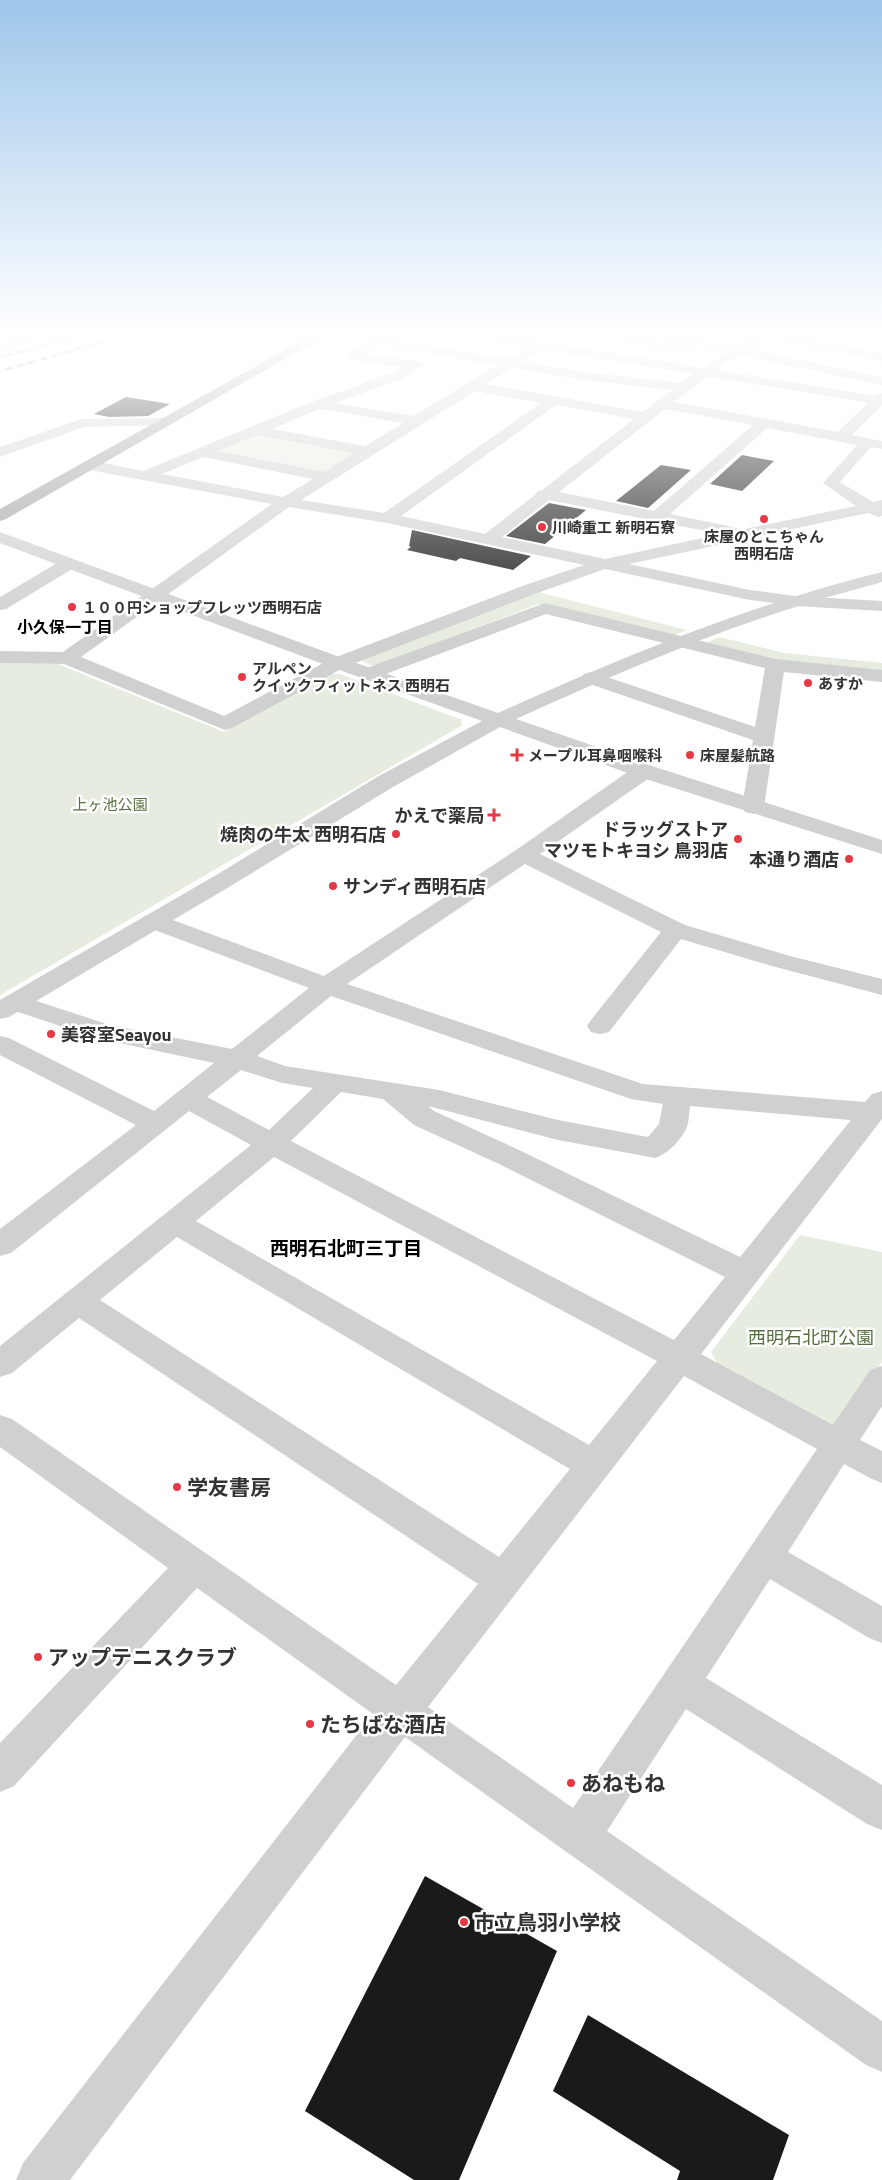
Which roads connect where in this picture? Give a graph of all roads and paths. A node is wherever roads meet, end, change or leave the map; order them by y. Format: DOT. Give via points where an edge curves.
graph roads {
  1 [pos="40,438"];
  2 [pos="137,438"];
  3 [pos="237,438"];
  4 [pos="297,438"];
  5 [pos="388,438"];
  6 [pos="501,438"];
  7 [pos="619,438"];
  8 [pos="747,438"];
  9 [pos="846,438"];
  10 [pos="875,443"];
  11 [pos="367,451"];
  12 [pos="0,452"];
  13 [pos="201,452"];
  14 [pos="89,465"];
  15 [pos="146,475"];
  16 [pos="326,477"];
  17 [pos="544,494"];
  18 [pos="286,502"];
  19 [pos="878,509"];
  20 [pos="0,516"];
  21 [pos="658,516"];
  22 [pos="387,518"];
  23 [pos="743,534"];
  24 [pos="0,537"];
  25 [pos="489,539"];
  26 [pos="68,564"];
  27 [pos="601,565"];
  28 [pos="882,576"];
  29 [pos="534,588"];
  30 [pos="153,595"];
  31 [pos="795,601"];
  32 [pos="0,605"];
  33 [pos="882,606"];
  34 [pos="708,632"];
  35 [pos="680,642"];
  36 [pos="0,656"];
  37 [pos="67,658"];
  38 [pos="882,660"];
  39 [pos="338,663"];
  40 [pos="775,665"];
  41 [pos="368,674"];
  42 [pos="882,676"];
  43 [pos="591,678"];
  44 [pos="500,719"];
  45 [pos="763,737"];
  46 [pos="644,771"];
  47 [pos="753,807"];
  48 [pos="882,846"];
  49 [pos="524,855"];
  50 [pos="153,921"];
  51 [pos="676,930"];
  52 [pos="327,986"];
  53 [pos="882,986"];
  54 [pos="7,1006"];
  55 [pos="600,1026"];
  56 [pos="0,1044"];
  57 [pos="237,1059"];
  58 [pos="336,1082"];
  59 [pos="390,1091"];
  60 [pos="678,1096"];
  61 [pos="188,1098"];
  62 [pos="877,1106"];
  63 [pos="156,1124"];
  64 [pos="272,1143"];
  65 [pos="175,1222"];
  66 [pos="0,1244"];
  67 [pos="745,1273"];
  68 [pos="78,1300"];
  69 [pos="678,1357"];
  70 [pos="0,1364"];
  71 [pos="882,1379"];
  72 [pos="0,1429"];
  73 [pos="838,1444"];
  74 [pos="593,1465"];
  75 [pos="882,1468"];
  76 [pos="764,1558"];
  77 [pos="194,1566"];
  78 [pos="503,1580"];
  79 [pos="882,1626"];
  80 [pos="680,1684"];
  81 [pos="401,1710"];
  82 [pos="0,1772"];
  83 [pos="882,1809"];
  84 [pos="579,1836"];
  85 [pos="882,2049"];
  86 [pos="40,2180"];
  1 -- 12 [label="street"];
  2 -- 14 [label="highway"];
  3 -- 13 [label="street"];
  4 -- 11 [label="street"];
  5 -- 11 [label="street"];
  6 -- 22 [label="street"];
  7 -- 17 [label="street"];
  8 -- 21 [label="street"];
  9 -- 10 [label="street"];
  10 -- 19 [label="street" via="831,483"];
  11 -- 16 [label="street"];
  13 -- 15 [label="street"];
  13 -- 16 [label="street"];
  14 -- 15 [label="street"];
  14 -- 20 [label="highway"];
  15 -- 18 [label="street"];
  16 -- 18 [label="street"];
  17 -- 21 [label="street"];
  17 -- 25 [label="street"];
  18 -- 22 [label="street"];
  18 -- 30 [label="street"];
  19 -- 23 [label="street"];
  21 -- 23 [label="street"];
  22 -- 25 [label="street"];
  23 -- 27 [label="street"];
  24 -- 26 [label="street"];
  25 -- 27 [label="street"];
  26 -- 30 [label="street"];
  26 -- 32 [label="street"];
  27 -- 29 [label="street"];
  27 -- 31 [label="street"];
  28 -- 31 [label="street"];
  29 -- 34 [label="street"];
  29 -- 39 [label="street"];
  30 -- 37 [label="street"];
  30 -- 39 [label="street"];
  31 -- 33 [label="street"];
  31 -- 34 [label="street"];
  34 -- 35 [label="street"];
  34 -- 38 [label="street" via="785,652"];
  35 -- 40 [label="street"];
  35 -- 41 [label="street" via="545,608"];
  35 -- 43 [label="street"];
  36 -- 37 [label="street"];
  37 -- 39 [label="street" via="225,724"];
  39 -- 41 [label="street"];
  40 -- 42 [label="street"];
  40 -- 45 [label="street"];
  41 -- 44 [label="street"];
  43 -- 44 [label="street"];
  43 -- 45 [label="street"];
  44 -- 46 [label="street"];
  44 -- 50 [label="street" via="384,782"];
  45 -- 47 [label="street"];
  46 -- 47 [label="street"];
  46 -- 49 [label="street"];
  47 -- 48 [label="street"];
  49 -- 51 [label="street"];
  49 -- 52 [label="street"];
  50 -- 52 [label="street"];
  50 -- 54 [label="street"];
  51 -- 53 [label="street"];
  51 -- 55 [label="street"];
  52 -- 57 [label="street"];
  52 -- 60 [label="street" via="641,1092"];
  54 -- 57 [label="street" via="105,1032"];
  56 -- 63 [label="street"];
  57 -- 58 [label="street" via="282,1074"];
  57 -- 61 [label="street"];
  58 -- 59 [label="street"];
  58 -- 64 [label="street"];
  59 -- 60 [label="street" via="438,1099 558,1130 655,1148 673,1126"];
  59 -- 67 [label="street" via="424,1118"];
  60 -- 62 [label="street"];
  61 -- 63 [label="street"];
  61 -- 64 [label="street"];
  62 -- 67 [label="street"];
  63 -- 66 [label="street"];
  64 -- 65 [label="street"];
  64 -- 69 [label="street"];
  65 -- 68 [label="street"];
  65 -- 74 [label="street"];
  67 -- 69 [label="street"];
  68 -- 70 [label="street"];
  68 -- 78 [label="street"];
  69 -- 73 [label="street"];
  69 -- 74 [label="street"];
  71 -- 73 [label="street"];
  72 -- 77 [label="street"];
  73 -- 75 [label="street"];
  73 -- 76 [label="street"];
  74 -- 78 [label="street"];
  76 -- 79 [label="street"];
  76 -- 80 [label="street"];
  77 -- 81 [label="street"];
  77 -- 82 [label="street"];
  78 -- 81 [label="street"];
  80 -- 83 [label="street"];
  80 -- 84 [label="street"];
  81 -- 84 [label="street"];
  81 -- 86 [label="street"];
  84 -- 85 [label="street"];
}
